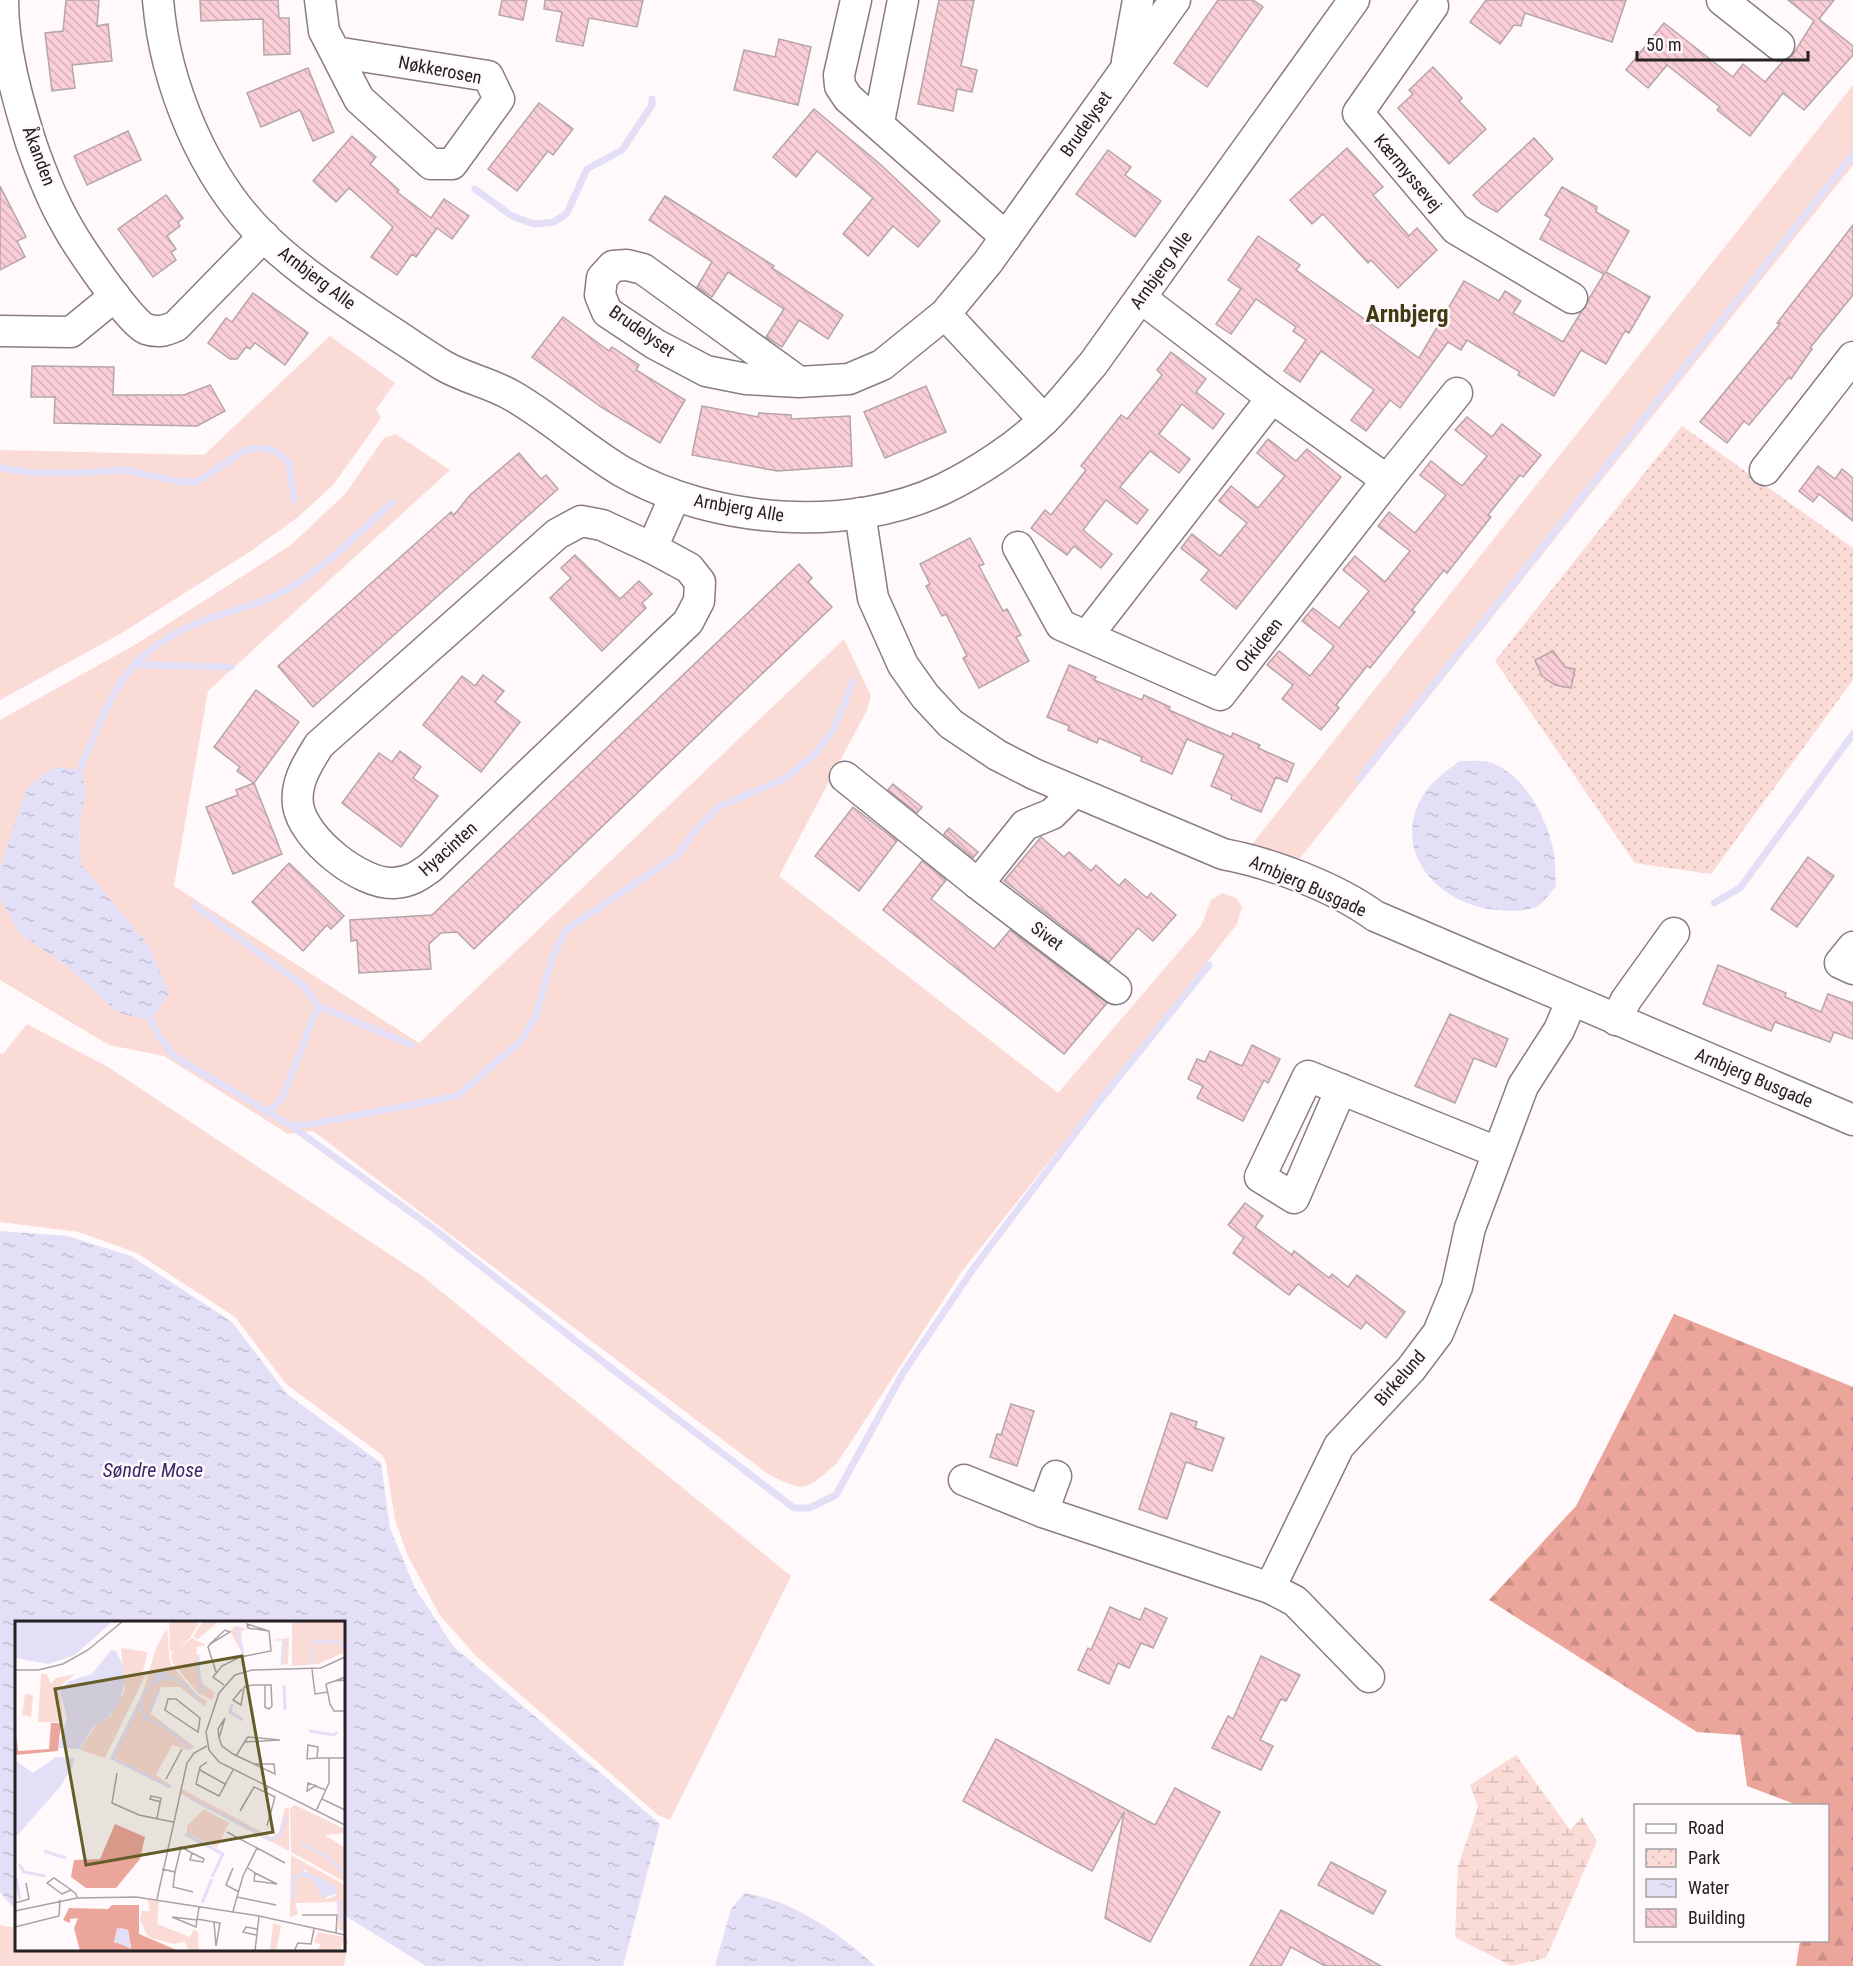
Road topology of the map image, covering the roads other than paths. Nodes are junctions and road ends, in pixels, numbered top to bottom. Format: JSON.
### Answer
{"nodes":[{"id":1,"x":3,"y":0,"type":"edge"},
{"id":2,"x":158,"y":0,"type":"edge"},
{"id":3,"x":320,"y":0,"type":"edge"},
{"id":4,"x":856,"y":0,"type":"edge"},
{"id":5,"x":903,"y":0,"type":"edge"},
{"id":6,"x":1138,"y":0,"type":"edge"},
{"id":7,"x":1175,"y":0,"type":"edge"},
{"id":8,"x":1354,"y":0,"type":"edge"},
{"id":9,"x":1722,"y":0,"type":"edge"},
{"id":10,"x":1432,"y":2,"type":"edge"},
{"id":11,"x":1779,"y":45,"type":"dead end"},
{"id":12,"x":335,"y":52,"type":"junction"},
{"id":13,"x":1125,"y":69,"type":"junction"},
{"id":14,"x":879,"y":122,"type":"junction"},
{"id":15,"x":264,"y":236,"type":"junction"},
{"id":16,"x":1006,"y":237,"type":"junction"},
{"id":17,"x":115,"y":296,"type":"junction"},
{"id":18,"x":1141,"y":298,"type":"junction"},
{"id":19,"x":1572,"y":298,"type":"dead end"},
{"id":20,"x":945,"y":314,"type":"junction"},
{"id":21,"x":0,"y":331,"type":"edge"},
{"id":22,"x":1853,"y":357,"type":"edge"},
{"id":23,"x":799,"y":382,"type":"junction"},
{"id":24,"x":1457,"y":393,"type":"dead end"},
{"id":25,"x":1272,"y":398,"type":"junction"},
{"id":26,"x":1044,"y":420,"type":"junction"},
{"id":27,"x":1765,"y":470,"type":"dead end"},
{"id":28,"x":1387,"y":480,"type":"junction"},
{"id":29,"x":675,"y":496,"type":"junction"},
{"id":30,"x":860,"y":513,"type":"junction"},
{"id":31,"x":1018,"y":547,"type":"dead end"},
{"id":32,"x":652,"y":548,"type":"junction"},
{"id":33,"x":1087,"y":636,"type":"junction"},
{"id":34,"x":845,"y":777,"type":"dead end"},
{"id":35,"x":1074,"y":792,"type":"junction"},
{"id":36,"x":978,"y":884,"type":"junction"},
{"id":37,"x":1674,"y":933,"type":"dead end"},
{"id":38,"x":1853,"y":947,"type":"edge"},
{"id":39,"x":1853,"y":969,"type":"edge"},
{"id":40,"x":1116,"y":989,"type":"dead end"},
{"id":41,"x":1571,"y":1002,"type":"junction"},
{"id":42,"x":1617,"y":1020,"type":"junction"},
{"id":43,"x":1341,"y":1089,"type":"dead end"},
{"id":44,"x":1853,"y":1120,"type":"edge"},
{"id":45,"x":1497,"y":1152,"type":"junction"},
{"id":46,"x":1056,"y":1476,"type":"dead end"},
{"id":47,"x":964,"y":1480,"type":"dead end"},
{"id":48,"x":1042,"y":1512,"type":"junction"},
{"id":49,"x":1270,"y":1588,"type":"junction"},
{"id":50,"x":1369,"y":1677,"type":"dead end"}],
"edges":[{"from":1,"to":17,"type":"street","name":"Åkanden"},
{"from":2,"to":15,"type":"street","name":"Arnbjerg Alle"},
{"from":3,"to":12,"type":"street","name":"Nøkkerosen"},
{"from":4,"to":14,"type":"street"},
{"from":5,"to":14,"type":"street"},
{"from":6,"to":13,"type":"street","name":"Brudelyset"},
{"from":7,"to":13,"type":"street","name":"Brudelyset"},
{"from":8,"to":18,"type":"street","name":"Arnbjerg Alle"},
{"from":9,"to":11,"type":"street"},
{"from":10,"to":19,"type":"street","name":"Kærmyssevej"},
{"from":12,"to":12,"type":"street","name":"Nøkkerosen"},
{"from":13,"to":16,"type":"street","name":"Brudelyset"},
{"from":14,"to":16,"type":"street"},
{"from":15,"to":17,"type":"street","name":"Åkanden"},
{"from":15,"to":29,"type":"street","name":"Arnbjerg Alle"},
{"from":16,"to":20,"type":"street","name":"Brudelyset"},
{"from":17,"to":21,"type":"street"},
{"from":18,"to":25,"type":"street"},
{"from":18,"to":26,"type":"street","name":"Arnbjerg Alle"},
{"from":20,"to":23,"type":"street","name":"Brudelyset"},
{"from":20,"to":26,"type":"street"},
{"from":22,"to":27,"type":"street"},
{"from":23,"to":23,"type":"street","name":"Brudelyset"},
{"from":24,"to":28,"type":"street","name":"Orkideen"},
{"from":25,"to":28,"type":"street"},
{"from":25,"to":33,"type":"street"},
{"from":26,"to":30,"type":"street","name":"Arnbjerg Alle"},
{"from":28,"to":33,"type":"street","name":"Orkideen"},
{"from":29,"to":30,"type":"street","name":"Arnbjerg Alle"},
{"from":29,"to":32,"type":"street"},
{"from":30,"to":35,"type":"street","name":"Arnbjerg Busgade"},
{"from":31,"to":33,"type":"street","name":"Orkideen"},
{"from":32,"to":32,"type":"street","name":"Hyacinten"},
{"from":34,"to":36,"type":"street","name":"Sivet"},
{"from":35,"to":36,"type":"street"},
{"from":35,"to":41,"type":"street","name":"Arnbjerg Busgade"},
{"from":36,"to":40,"type":"street","name":"Sivet"},
{"from":37,"to":42,"type":"street"},
{"from":38,"to":39,"type":"street"},
{"from":41,"to":42,"type":"street","name":"Arnbjerg Busgade"},
{"from":41,"to":45,"type":"street","name":"Birkelund"},
{"from":42,"to":44,"type":"street","name":"Arnbjerg Busgade"},
{"from":43,"to":45,"type":"street"},
{"from":45,"to":49,"type":"street","name":"Birkelund"},
{"from":46,"to":48,"type":"street"},
{"from":47,"to":48,"type":"street"},
{"from":48,"to":49,"type":"street"},
{"from":49,"to":50,"type":"street"}]}
